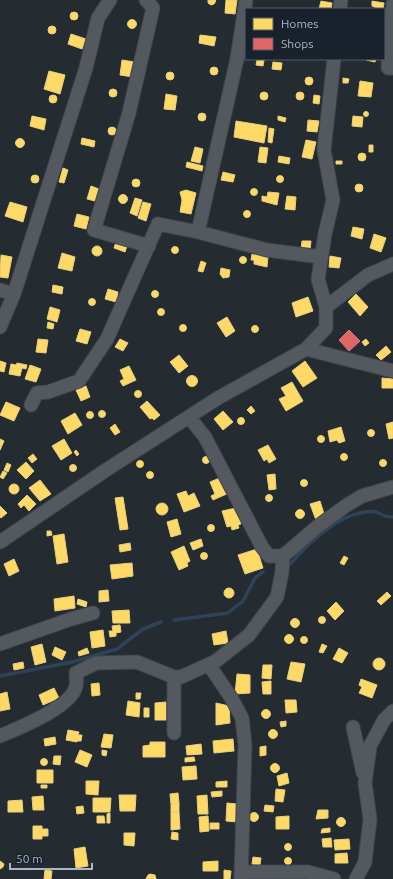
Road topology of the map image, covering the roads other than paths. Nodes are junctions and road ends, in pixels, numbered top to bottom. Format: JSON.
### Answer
{"nodes":[{"id":1,"x":110,"y":0,"type":"edge"},
{"id":2,"x":146,"y":0,"type":"edge"},
{"id":3,"x":246,"y":0,"type":"edge"},
{"id":4,"x":393,"y":4,"type":"edge"},
{"id":5,"x":334,"y":60,"type":"edge"},
{"id":6,"x":393,"y":68,"type":"edge"},
{"id":7,"x":198,"y":232,"type":"junction"},
{"id":8,"x":149,"y":246,"type":"junction"},
{"id":9,"x":321,"y":257,"type":"junction"},
{"id":10,"x":393,"y":264,"type":"edge"},
{"id":11,"x":0,"y":290,"type":"edge"},
{"id":12,"x":14,"y":294,"type":"junction"},
{"id":13,"x":326,"y":307,"type":"junction"},
{"id":14,"x":0,"y":327,"type":"edge"},
{"id":15,"x":306,"y":349,"type":"junction"},
{"id":16,"x":393,"y":371,"type":"edge"},
{"id":17,"x":31,"y":405,"type":"dead end"},
{"id":18,"x":189,"y":417,"type":"junction"},
{"id":19,"x":393,"y":487,"type":"edge"},
{"id":20,"x":0,"y":542,"type":"edge"},
{"id":21,"x":283,"y":556,"type":"junction"},
{"id":22,"x":93,"y":613,"type":"dead end"},
{"id":23,"x":0,"y":644,"type":"edge"},
{"id":24,"x":209,"y":665,"type":"junction"},
{"id":25,"x":174,"y":677,"type":"junction"},
{"id":26,"x":393,"y":711,"type":"edge"},
{"id":27,"x":353,"y":727,"type":"dead end"},
{"id":28,"x":174,"y":732,"type":"dead end"},
{"id":29,"x":0,"y":736,"type":"edge"},
{"id":30,"x":366,"y":783,"type":"junction"},
{"id":31,"x":241,"y":876,"type":"edge"},
{"id":32,"x":334,"y":879,"type":"edge"},
{"id":33,"x":356,"y":879,"type":"edge"}],
"edges":[{"from":1,"to":12,"type":"street"},
{"from":2,"to":8,"type":"street"},
{"from":3,"to":7,"type":"street"},
{"from":4,"to":6,"type":"street"},
{"from":5,"to":9,"type":"street"},
{"from":7,"to":8,"type":"street"},
{"from":7,"to":9,"type":"street"},
{"from":8,"to":17,"type":"street"},
{"from":9,"to":13,"type":"street"},
{"from":10,"to":13,"type":"street"},
{"from":11,"to":12,"type":"street"},
{"from":12,"to":14,"type":"street"},
{"from":13,"to":15,"type":"street"},
{"from":15,"to":16,"type":"street"},
{"from":15,"to":18,"type":"street"},
{"from":18,"to":20,"type":"street"},
{"from":18,"to":21,"type":"street"},
{"from":19,"to":21,"type":"street"},
{"from":21,"to":24,"type":"street"},
{"from":22,"to":23,"type":"street"},
{"from":24,"to":25,"type":"street"},
{"from":24,"to":31,"type":"street"},
{"from":25,"to":28,"type":"street"},
{"from":25,"to":29,"type":"street"},
{"from":26,"to":30,"type":"street"},
{"from":27,"to":30,"type":"street"},
{"from":30,"to":33,"type":"street"},
{"from":31,"to":32,"type":"street"}]}
